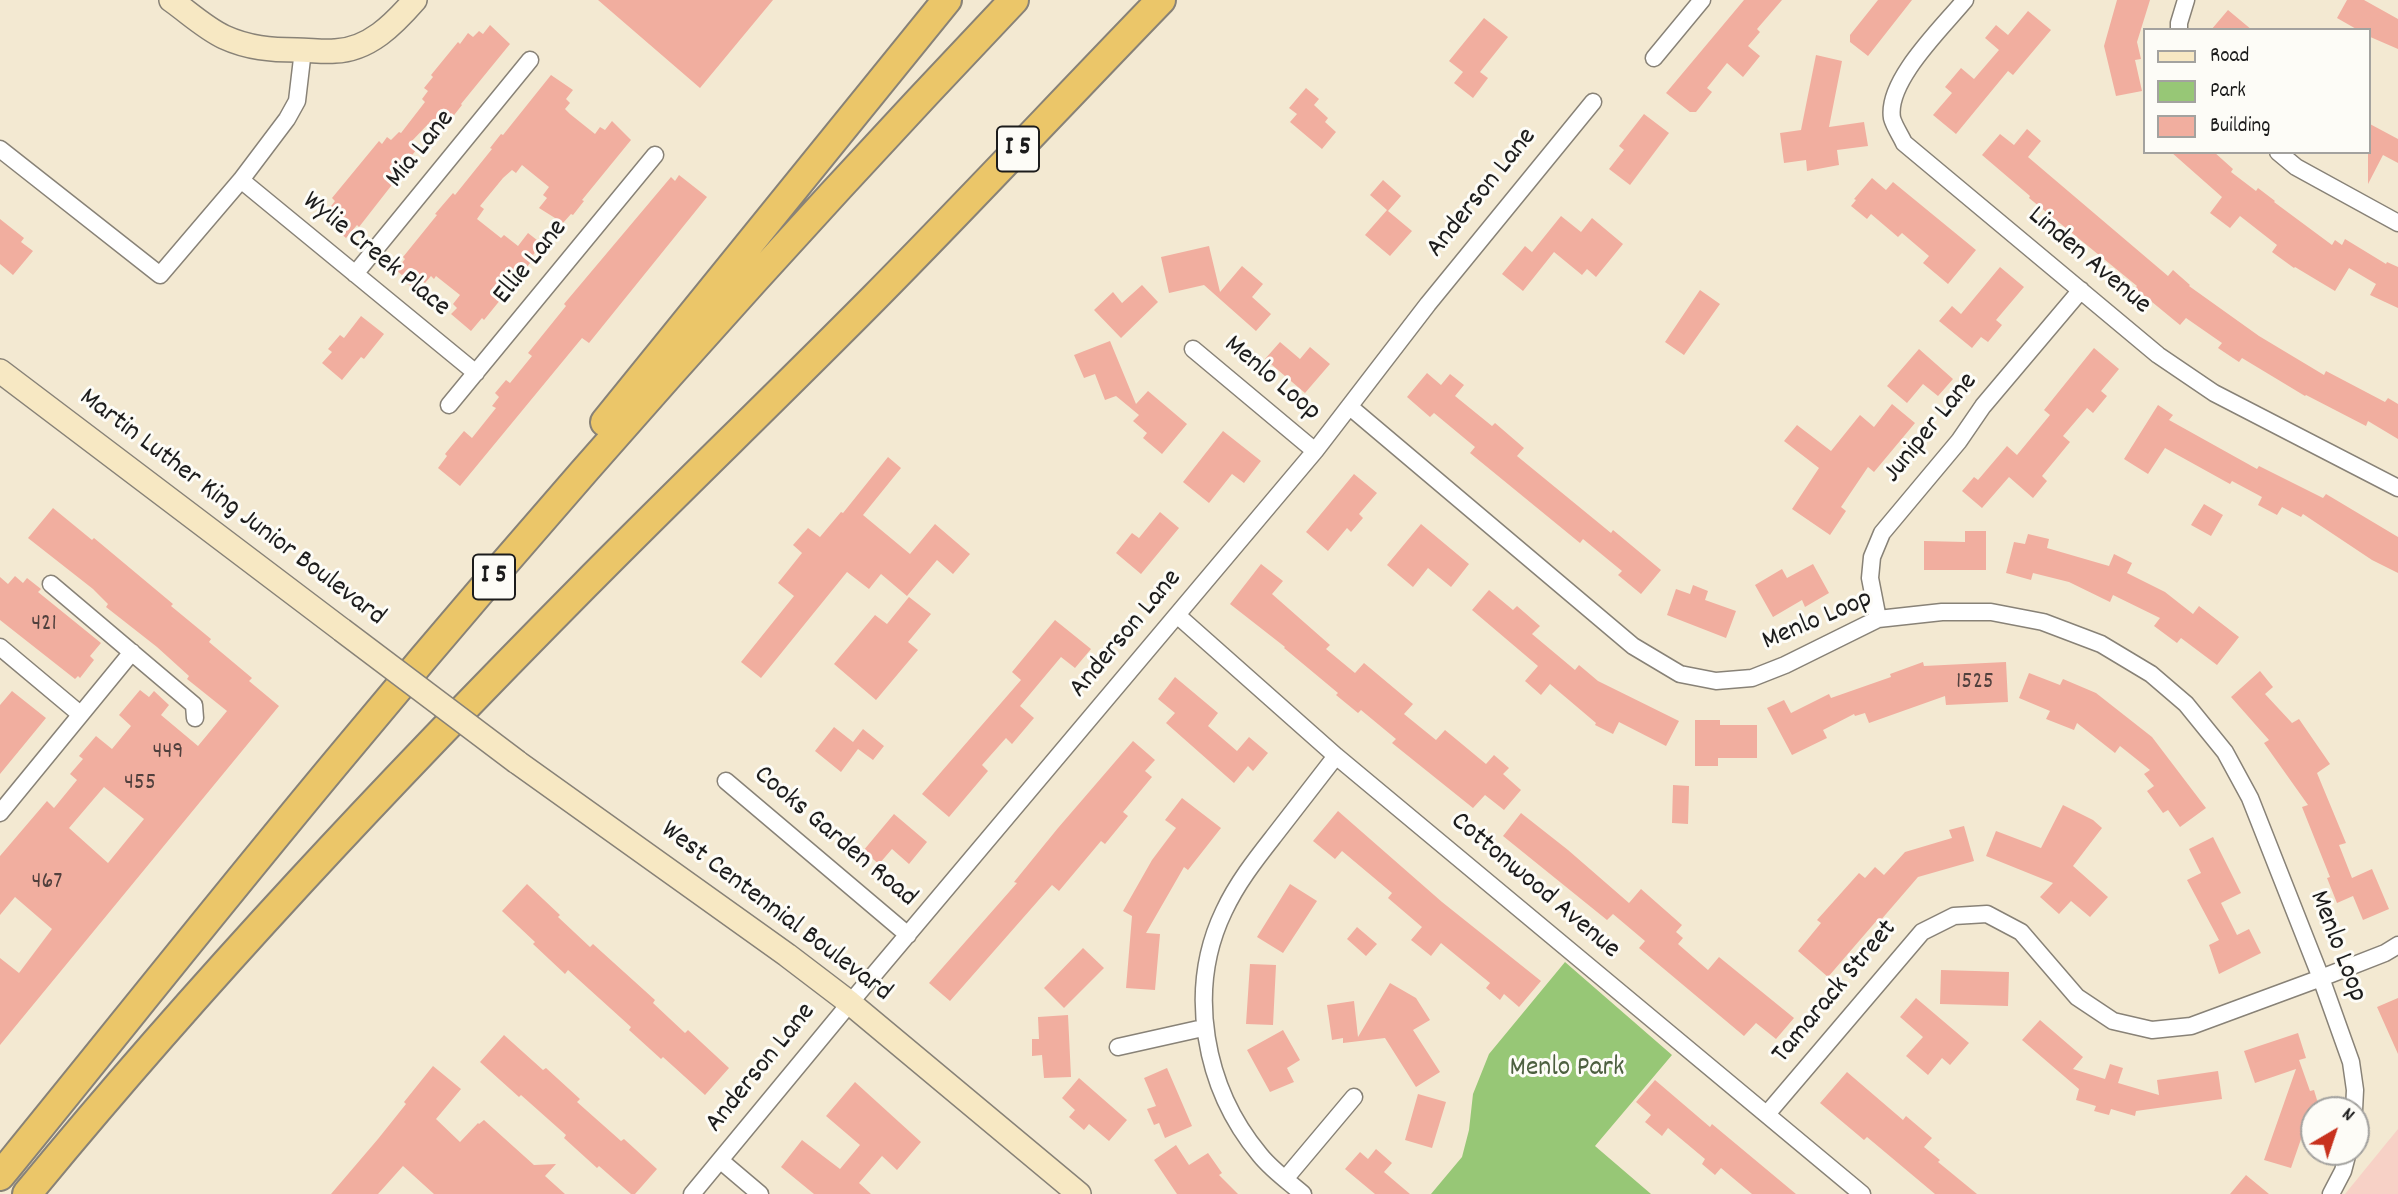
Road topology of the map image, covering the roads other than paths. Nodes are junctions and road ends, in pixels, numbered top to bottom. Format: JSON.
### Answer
{"nodes":[{"id":1,"x":170,"y":0,"type":"edge"},
{"id":2,"x":415,"y":0,"type":"edge"},
{"id":3,"x":947,"y":0,"type":"edge"},
{"id":4,"x":1014,"y":0,"type":"edge"},
{"id":5,"x":1161,"y":0,"type":"edge"},
{"id":6,"x":1702,"y":0,"type":"edge"},
{"id":7,"x":1965,"y":0,"type":"edge"},
{"id":8,"x":2186,"y":0,"type":"edge"},
{"id":9,"x":2179,"y":28,"type":"edge"},
{"id":10,"x":303,"y":50,"type":"junction"},
{"id":11,"x":1654,"y":58,"type":"dead end"},
{"id":12,"x":530,"y":60,"type":"dead end"},
{"id":13,"x":1593,"y":102,"type":"dead end"},
{"id":14,"x":0,"y":149,"type":"edge"},
{"id":15,"x":2280,"y":154,"type":"edge"},
{"id":16,"x":655,"y":155,"type":"dead end"},
{"id":17,"x":241,"y":180,"type":"junction"},
{"id":18,"x":2398,"y":223,"type":"edge"},
{"id":19,"x":355,"y":274,"type":"junction"},
{"id":20,"x":2081,"y":290,"type":"junction"},
{"id":21,"x":1193,"y":349,"type":"dead end"},
{"id":22,"x":0,"y":371,"type":"edge"},
{"id":23,"x":476,"y":373,"type":"junction"},
{"id":24,"x":449,"y":405,"type":"dead end"},
{"id":25,"x":1350,"y":407,"type":"junction"},
{"id":26,"x":1315,"y":451,"type":"junction"},
{"id":27,"x":572,"y":486,"type":"junction"},
{"id":28,"x":2398,"y":488,"type":"edge"},
{"id":29,"x":51,"y":584,"type":"dead end"},
{"id":30,"x":1177,"y":615,"type":"junction"},
{"id":31,"x":1878,"y":619,"type":"junction"},
{"id":32,"x":0,"y":648,"type":"edge"},
{"id":33,"x":132,"y":652,"type":"junction"},
{"id":34,"x":426,"y":694,"type":"joint"},
{"id":35,"x":80,"y":714,"type":"junction"},
{"id":36,"x":195,"y":718,"type":"dead end"},
{"id":37,"x":1336,"y":756,"type":"junction"},
{"id":38,"x":726,"y":781,"type":"dead end"},
{"id":39,"x":0,"y":813,"type":"edge"},
{"id":40,"x":908,"y":935,"type":"junction"},
{"id":41,"x":2398,"y":945,"type":"edge"},
{"id":42,"x":2321,"y":978,"type":"junction"},
{"id":43,"x":850,"y":1003,"type":"junction"},
{"id":44,"x":1203,"y":1028,"type":"junction"},
{"id":45,"x":1118,"y":1048,"type":"dead end"},
{"id":46,"x":2355,"y":1096,"type":"edge"},
{"id":47,"x":1354,"y":1097,"type":"dead end"},
{"id":48,"x":1766,"y":1114,"type":"junction"},
{"id":49,"x":721,"y":1161,"type":"junction"},
{"id":50,"x":2344,"y":1166,"type":"edge"},
{"id":51,"x":0,"y":1176,"type":"edge"},
{"id":52,"x":1285,"y":1179,"type":"junction"},
{"id":53,"x":27,"y":1194,"type":"edge"},
{"id":54,"x":692,"y":1194,"type":"edge"},
{"id":55,"x":760,"y":1194,"type":"edge"},
{"id":56,"x":1079,"y":1194,"type":"edge"},
{"id":57,"x":1303,"y":1194,"type":"edge"},
{"id":58,"x":1862,"y":1194,"type":"edge"},
{"id":59,"x":2331,"y":1194,"type":"edge"}],
"edges":[{"from":1,"to":10,"type":"main road"},
{"from":2,"to":10,"type":"main road"},
{"from":3,"to":27,"type":"highway"},
{"from":4,"to":27,"type":"highway","number":"I 5"},
{"from":5,"to":53,"type":"highway","number":"I 5"},
{"from":6,"to":11,"type":"street"},
{"from":7,"to":20,"type":"street","name":"Linden Avenue"},
{"from":8,"to":9,"type":"street"},
{"from":10,"to":17,"type":"street"},
{"from":12,"to":19,"type":"street","name":"Mia Lane"},
{"from":13,"to":25,"type":"street","name":"Anderson Lane"},
{"from":14,"to":17,"type":"street"},
{"from":15,"to":18,"type":"street"},
{"from":16,"to":23,"type":"street","name":"Ellie Lane"},
{"from":17,"to":19,"type":"street","name":"Wylie Creek Place"},
{"from":19,"to":23,"type":"street","name":"Wylie Creek Place"},
{"from":20,"to":28,"type":"street","name":"Linden Avenue"},
{"from":20,"to":31,"type":"street","name":"Juniper Lane"},
{"from":21,"to":26,"type":"street","name":"Menlo Loop"},
{"from":22,"to":34,"type":"main road","name":"Martin Luther King Junior Boulevard","bridge":true},
{"from":23,"to":24,"type":"street","name":"Ellie Lane"},
{"from":25,"to":26,"type":"street","name":"Anderson Lane"},
{"from":25,"to":31,"type":"street","name":"Menlo Loop"},
{"from":26,"to":30,"type":"street","name":"Anderson Lane"},
{"from":27,"to":51,"type":"highway","number":"I 5"},
{"from":29,"to":33,"type":"street"},
{"from":30,"to":37,"type":"street","name":"Cottonwood Avenue"},
{"from":30,"to":40,"type":"street","name":"Anderson Lane"},
{"from":31,"to":42,"type":"street","name":"Menlo Loop"},
{"from":32,"to":35,"type":"street"},
{"from":33,"to":35,"type":"street"},
{"from":33,"to":36,"type":"street"},
{"from":34,"to":43,"type":"main road","name":"West Centennial Boulevard","bridge":true},
{"from":35,"to":39,"type":"street"},
{"from":37,"to":44,"type":"street"},
{"from":37,"to":48,"type":"street","name":"Cottonwood Avenue"},
{"from":38,"to":40,"type":"street","name":"Cooks Garden Road"},
{"from":40,"to":43,"type":"street","name":"Anderson Lane"},
{"from":41,"to":42,"type":"street","name":"Tamarack Street"},
{"from":42,"to":46,"type":"street","name":"Menlo Loop"},
{"from":42,"to":48,"type":"street","name":"Tamarack Street"},
{"from":43,"to":49,"type":"street","name":"Anderson Lane"},
{"from":43,"to":56,"type":"main road","name":"West Centennial Boulevard"},
{"from":44,"to":45,"type":"street"},
{"from":44,"to":52,"type":"street"},
{"from":47,"to":52,"type":"street"},
{"from":48,"to":58,"type":"street","name":"Cottonwood Avenue"},
{"from":49,"to":54,"type":"street","name":"Anderson Lane"},
{"from":49,"to":55,"type":"street"},
{"from":50,"to":59,"type":"street"},
{"from":52,"to":57,"type":"street"}]}
